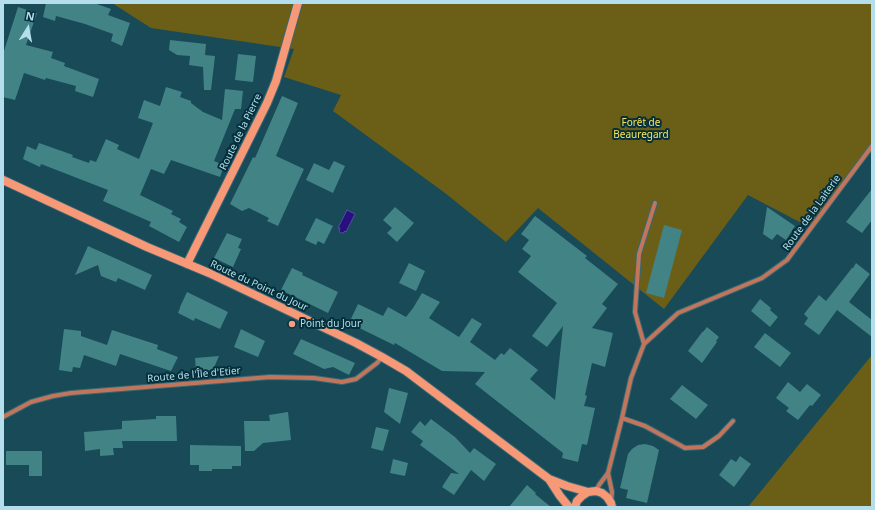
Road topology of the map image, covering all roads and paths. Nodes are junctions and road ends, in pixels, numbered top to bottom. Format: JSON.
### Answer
{"nodes":[{"id":1,"x":298,"y":3,"type":"edge"},
{"id":2,"x":872,"y":146,"type":"edge"},
{"id":3,"x":3,"y":180,"type":"edge"},
{"id":4,"x":655,"y":203,"type":"dead end"},
{"id":5,"x":187,"y":264,"type":"junction"},
{"id":6,"x":644,"y":344,"type":"junction"},
{"id":7,"x":382,"y":357,"type":"junction"},
{"id":8,"x":3,"y":417,"type":"edge"},
{"id":9,"x":622,"y":418,"type":"junction"},
{"id":10,"x":733,"y":421,"type":"dead end"},
{"id":11,"x":608,"y":473,"type":"junction"},
{"id":12,"x":549,"y":479,"type":"junction"},
{"id":13,"x":592,"y":492,"type":"junction"},
{"id":14,"x":612,"y":505,"type":"edge"},
{"id":15,"x":569,"y":507,"type":"edge"},
{"id":16,"x":575,"y":507,"type":"edge"}],
"edges":[{"from":1,"to":5,"type":"main road","name":"Route de la Pierre"},
{"from":2,"to":6,"type":"street","name":"Route de la Laiterie"},
{"from":3,"to":5,"type":"main road","name":"Route du Point du Jour"},
{"from":4,"to":6,"type":"street"},
{"from":5,"to":7,"type":"main road","name":"Route du Point du Jour"},
{"from":6,"to":9,"type":"street","name":"Route de la Laiterie"},
{"from":7,"to":8,"type":"street","name":"Route de l'Île d'Etier"},
{"from":7,"to":12,"type":"main road","name":"Route du Point du Jour"},
{"from":9,"to":10,"type":"street"},
{"from":9,"to":11,"type":"street","name":"Route de la Laiterie"},
{"from":11,"to":13,"type":"street","name":"Route de la Laiterie"},
{"from":11,"to":14,"type":"street","name":"Route de la Laiterie"},
{"from":12,"to":13,"type":"main road","name":"Route du Point du Jour"},
{"from":12,"to":15,"type":"main road","name":"Route du Point du Jour"},
{"from":13,"to":14,"type":"main road","name":"Route du Point du Jour"},
{"from":13,"to":16,"type":"main road"}]}
